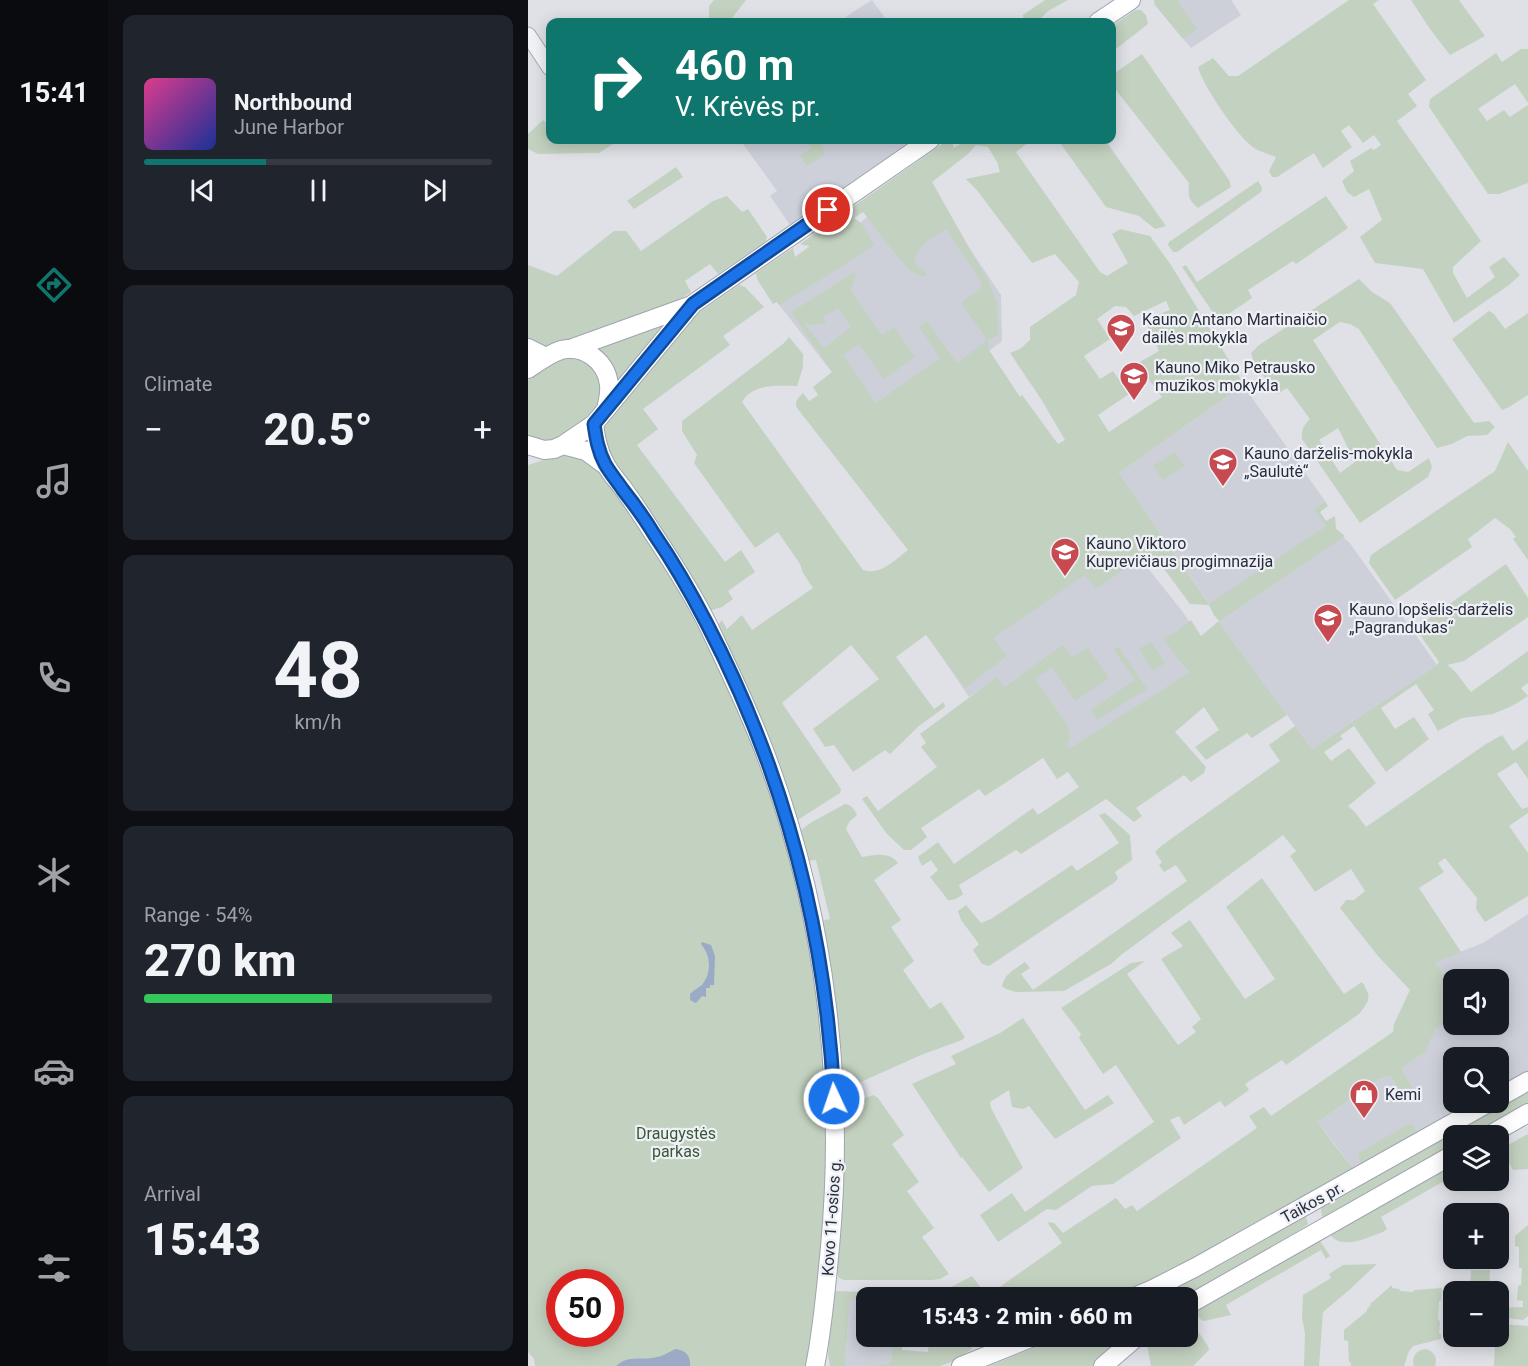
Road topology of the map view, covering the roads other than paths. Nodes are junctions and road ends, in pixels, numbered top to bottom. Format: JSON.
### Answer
{"nodes":[{"id":1,"x":1131,"y":0,"type":"edge"},
{"id":2,"x":1104,"y":18,"type":"edge"},
{"id":3,"x":528,"y":35,"type":"edge"},
{"id":4,"x":546,"y":62,"type":"edge"},
{"id":5,"x":924,"y":144,"type":"edge"},
{"id":6,"x":693,"y":304,"type":"junction"},
{"id":7,"x":528,"y":348,"type":"edge"},
{"id":8,"x":570,"y":349,"type":"junction"},
{"id":9,"x":546,"y":357,"type":"junction"},
{"id":10,"x":528,"y":369,"type":"edge"},
{"id":11,"x":600,"y":417,"type":"junction"},
{"id":12,"x":563,"y":445,"type":"junction"},
{"id":13,"x":533,"y":451,"type":"edge"},
{"id":14,"x":606,"y":465,"type":"junction"},
{"id":15,"x":1528,"y":1081,"type":"edge"},
{"id":16,"x":1509,"y":1092,"type":"edge"},
{"id":17,"x":1470,"y":1113,"type":"edge"},
{"id":18,"x":1528,"y":1113,"type":"edge"},
{"id":19,"x":1507,"y":1125,"type":"edge"},
{"id":20,"x":1443,"y":1160,"type":"edge"},
{"id":21,"x":1308,"y":1204,"type":"junction"},
{"id":22,"x":1322,"y":1229,"type":"junction"},
{"id":23,"x":1157,"y":1287,"type":"edge"},
{"id":24,"x":1198,"y":1299,"type":"edge"},
{"id":25,"x":822,"y":1335,"type":"junction"},
{"id":26,"x":1008,"y":1347,"type":"edge"},
{"id":27,"x":1125,"y":1347,"type":"edge"},
{"id":28,"x":815,"y":1366,"type":"edge"},
{"id":29,"x":825,"y":1366,"type":"edge"},
{"id":30,"x":961,"y":1366,"type":"edge"},
{"id":31,"x":1103,"y":1366,"type":"edge"}],
"edges":[{"from":1,"to":2,"type":"main road"},
{"from":3,"to":4,"type":"street"},
{"from":5,"to":6,"type":"main road"},
{"from":6,"to":8,"type":"main road"},
{"from":6,"to":11,"type":"main road"},
{"from":7,"to":9,"type":"main road"},
{"from":8,"to":9,"type":"main road"},
{"from":8,"to":11,"type":"main road","name":"Kovo 11-osios g."},
{"from":9,"to":10,"type":"main road"},
{"from":11,"to":12,"type":"main road"},
{"from":11,"to":14,"type":"main road","name":"Kovo 11-osios g."},
{"from":12,"to":13,"type":"main road"},
{"from":12,"to":14,"type":"main road","name":"Kovo 11-osios g."},
{"from":14,"to":25,"type":"main road","name":"Kovo 11-osios g."},
{"from":15,"to":16,"type":"main road"},
{"from":17,"to":21,"type":"main road","name":"Taikos pr."},
{"from":18,"to":19,"type":"main road"},
{"from":20,"to":22,"type":"main road","name":"Taikos pr."},
{"from":21,"to":22,"type":"main road"},
{"from":21,"to":23,"type":"main road","name":"Taikos pr."},
{"from":22,"to":24,"type":"main road","name":"Taikos pr."},
{"from":25,"to":28,"type":"main road","name":"Kovo 11-osios g."},
{"from":25,"to":29,"type":"main road","name":"Kovo 11-osios g."},
{"from":26,"to":30,"type":"main road"},
{"from":27,"to":31,"type":"main road"}]}
